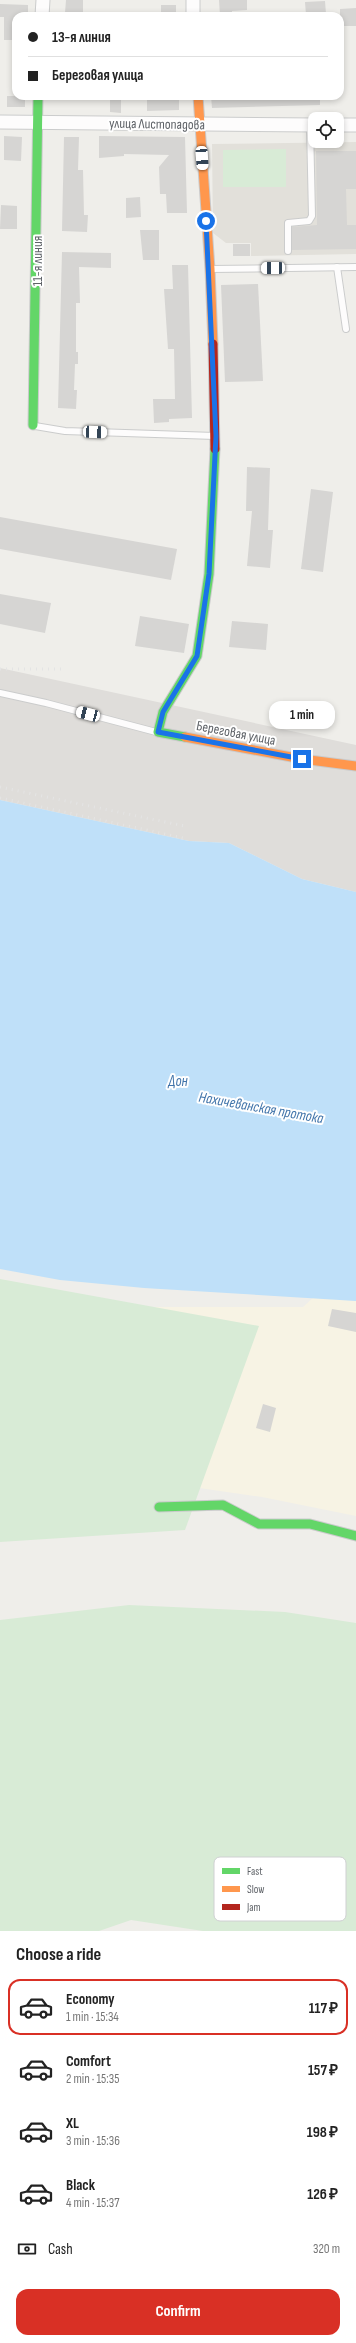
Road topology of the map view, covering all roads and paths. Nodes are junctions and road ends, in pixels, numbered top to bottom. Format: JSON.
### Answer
{"nodes":[{"id":1,"x":43,"y":0,"type":"edge"},
{"id":2,"x":192,"y":0,"type":"edge"},
{"id":3,"x":42,"y":12,"type":"edge"},
{"id":4,"x":194,"y":12,"type":"edge"},
{"id":5,"x":38,"y":100,"type":"edge"},
{"id":6,"x":198,"y":100,"type":"edge"},
{"id":7,"x":0,"y":122,"type":"edge"},
{"id":8,"x":36,"y":123,"type":"junction"},
{"id":9,"x":200,"y":125,"type":"junction"},
{"id":10,"x":308,"y":125,"type":"edge"},
{"id":11,"x":344,"y":125,"type":"edge"},
{"id":12,"x":356,"y":125,"type":"edge"},
{"id":13,"x":312,"y":148,"type":"edge"},
{"id":14,"x":288,"y":251,"type":"dead end"},
{"id":15,"x":356,"y":266,"type":"edge"},
{"id":16,"x":337,"y":267,"type":"junction"},
{"id":17,"x":210,"y":269,"type":"junction"},
{"id":18,"x":346,"y":329,"type":"dead end"},
{"id":19,"x":34,"y":425,"type":"joint"},
{"id":20,"x":216,"y":436,"type":"junction"},
{"id":21,"x":0,"y":694,"type":"edge"},
{"id":22,"x":158,"y":732,"type":"junction"},
{"id":23,"x":356,"y":766,"type":"edge"},
{"id":24,"x":159,"y":1507,"type":"dead end"},
{"id":25,"x":356,"y":1536,"type":"edge"}],
"edges":[{"from":1,"to":3,"type":"street"},
{"from":2,"to":4,"type":"street"},
{"from":5,"to":8,"type":"street","name":"11-я линия"},
{"from":6,"to":9,"type":"street"},
{"from":7,"to":8,"type":"street","name":"улица Листопадова"},
{"from":8,"to":9,"type":"street","name":"улица Листопадова"},
{"from":8,"to":19,"type":"street","name":"11-я линия"},
{"from":9,"to":10,"type":"street","name":"улица Листопадова"},
{"from":9,"to":17,"type":"street"},
{"from":11,"to":12,"type":"street"},
{"from":13,"to":14,"type":"lane"},
{"from":15,"to":16,"type":"lane"},
{"from":16,"to":17,"type":"lane"},
{"from":16,"to":18,"type":"lane"},
{"from":17,"to":20,"type":"street"},
{"from":19,"to":20,"type":"lane"},
{"from":20,"to":22,"type":"street"},
{"from":21,"to":22,"type":"lane"},
{"from":22,"to":23,"type":"street","name":"Береговая улица"},
{"from":24,"to":25,"type":"street"}]}
